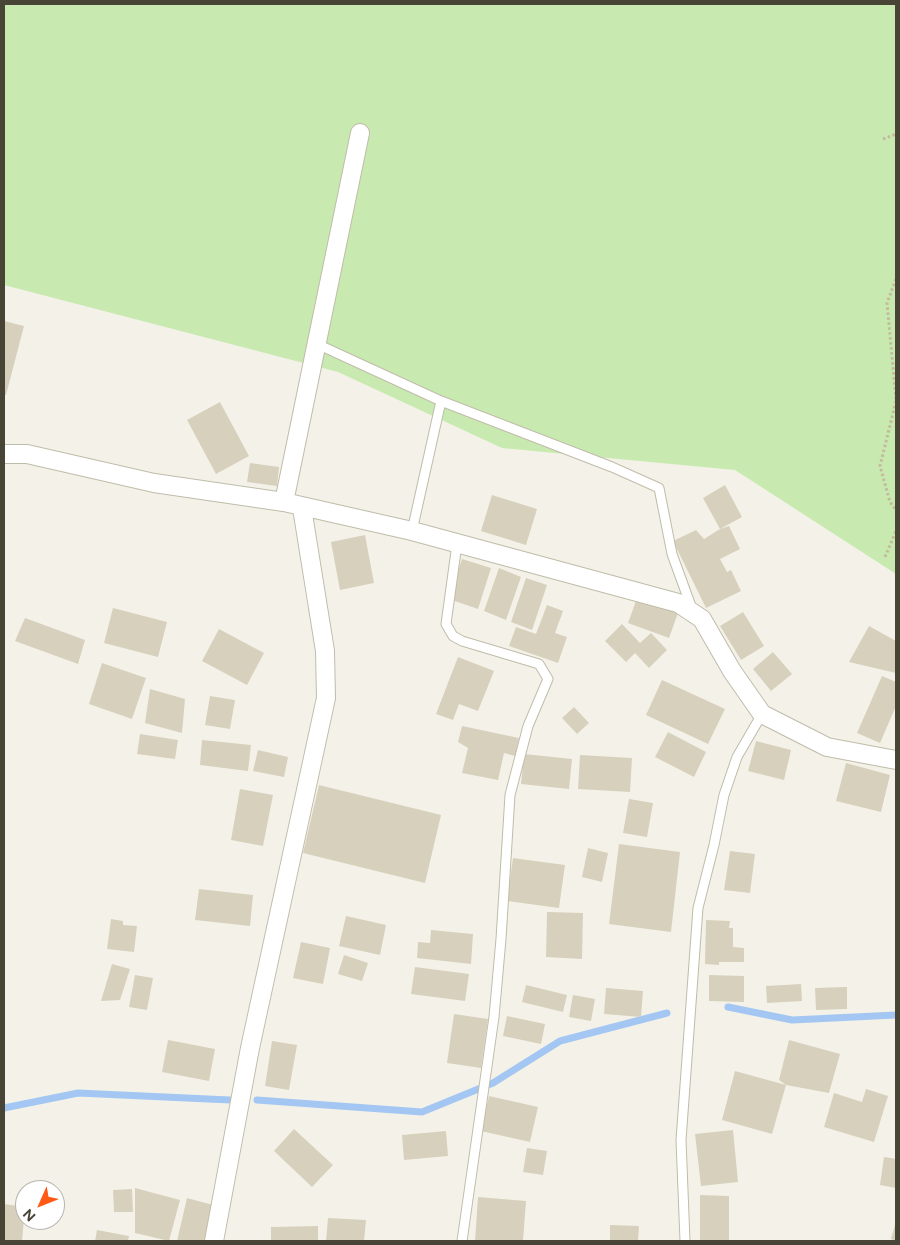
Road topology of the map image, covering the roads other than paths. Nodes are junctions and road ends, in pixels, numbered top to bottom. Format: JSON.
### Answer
{"nodes":[{"id":1,"x":360,"y":132,"type":"dead end"},
{"id":2,"x":317,"y":344,"type":"junction"},
{"id":3,"x":440,"y":401,"type":"junction"},
{"id":4,"x":4,"y":454,"type":"edge"},
{"id":5,"x":284,"y":502,"type":"junction"},
{"id":6,"x":302,"y":508,"type":"junction"},
{"id":7,"x":412,"y":531,"type":"junction"},
{"id":8,"x":457,"y":544,"type":"junction"},
{"id":9,"x":694,"y":614,"type":"junction"},
{"id":10,"x":762,"y":714,"type":"junction"},
{"id":11,"x":896,"y":760,"type":"edge"},
{"id":12,"x":214,"y":1241,"type":"edge"},
{"id":13,"x":462,"y":1241,"type":"edge"},
{"id":14,"x":685,"y":1241,"type":"edge"}],
"edges":[{"from":1,"to":2,"type":"street"},
{"from":2,"to":3,"type":"lane"},
{"from":2,"to":5,"type":"street"},
{"from":3,"to":7,"type":"lane"},
{"from":3,"to":9,"type":"lane"},
{"from":4,"to":5,"type":"street"},
{"from":5,"to":6,"type":"street"},
{"from":6,"to":7,"type":"street"},
{"from":6,"to":12,"type":"street"},
{"from":7,"to":8,"type":"street"},
{"from":8,"to":9,"type":"street"},
{"from":8,"to":13,"type":"lane"},
{"from":9,"to":10,"type":"street"},
{"from":10,"to":11,"type":"street"},
{"from":10,"to":14,"type":"lane"}]}
